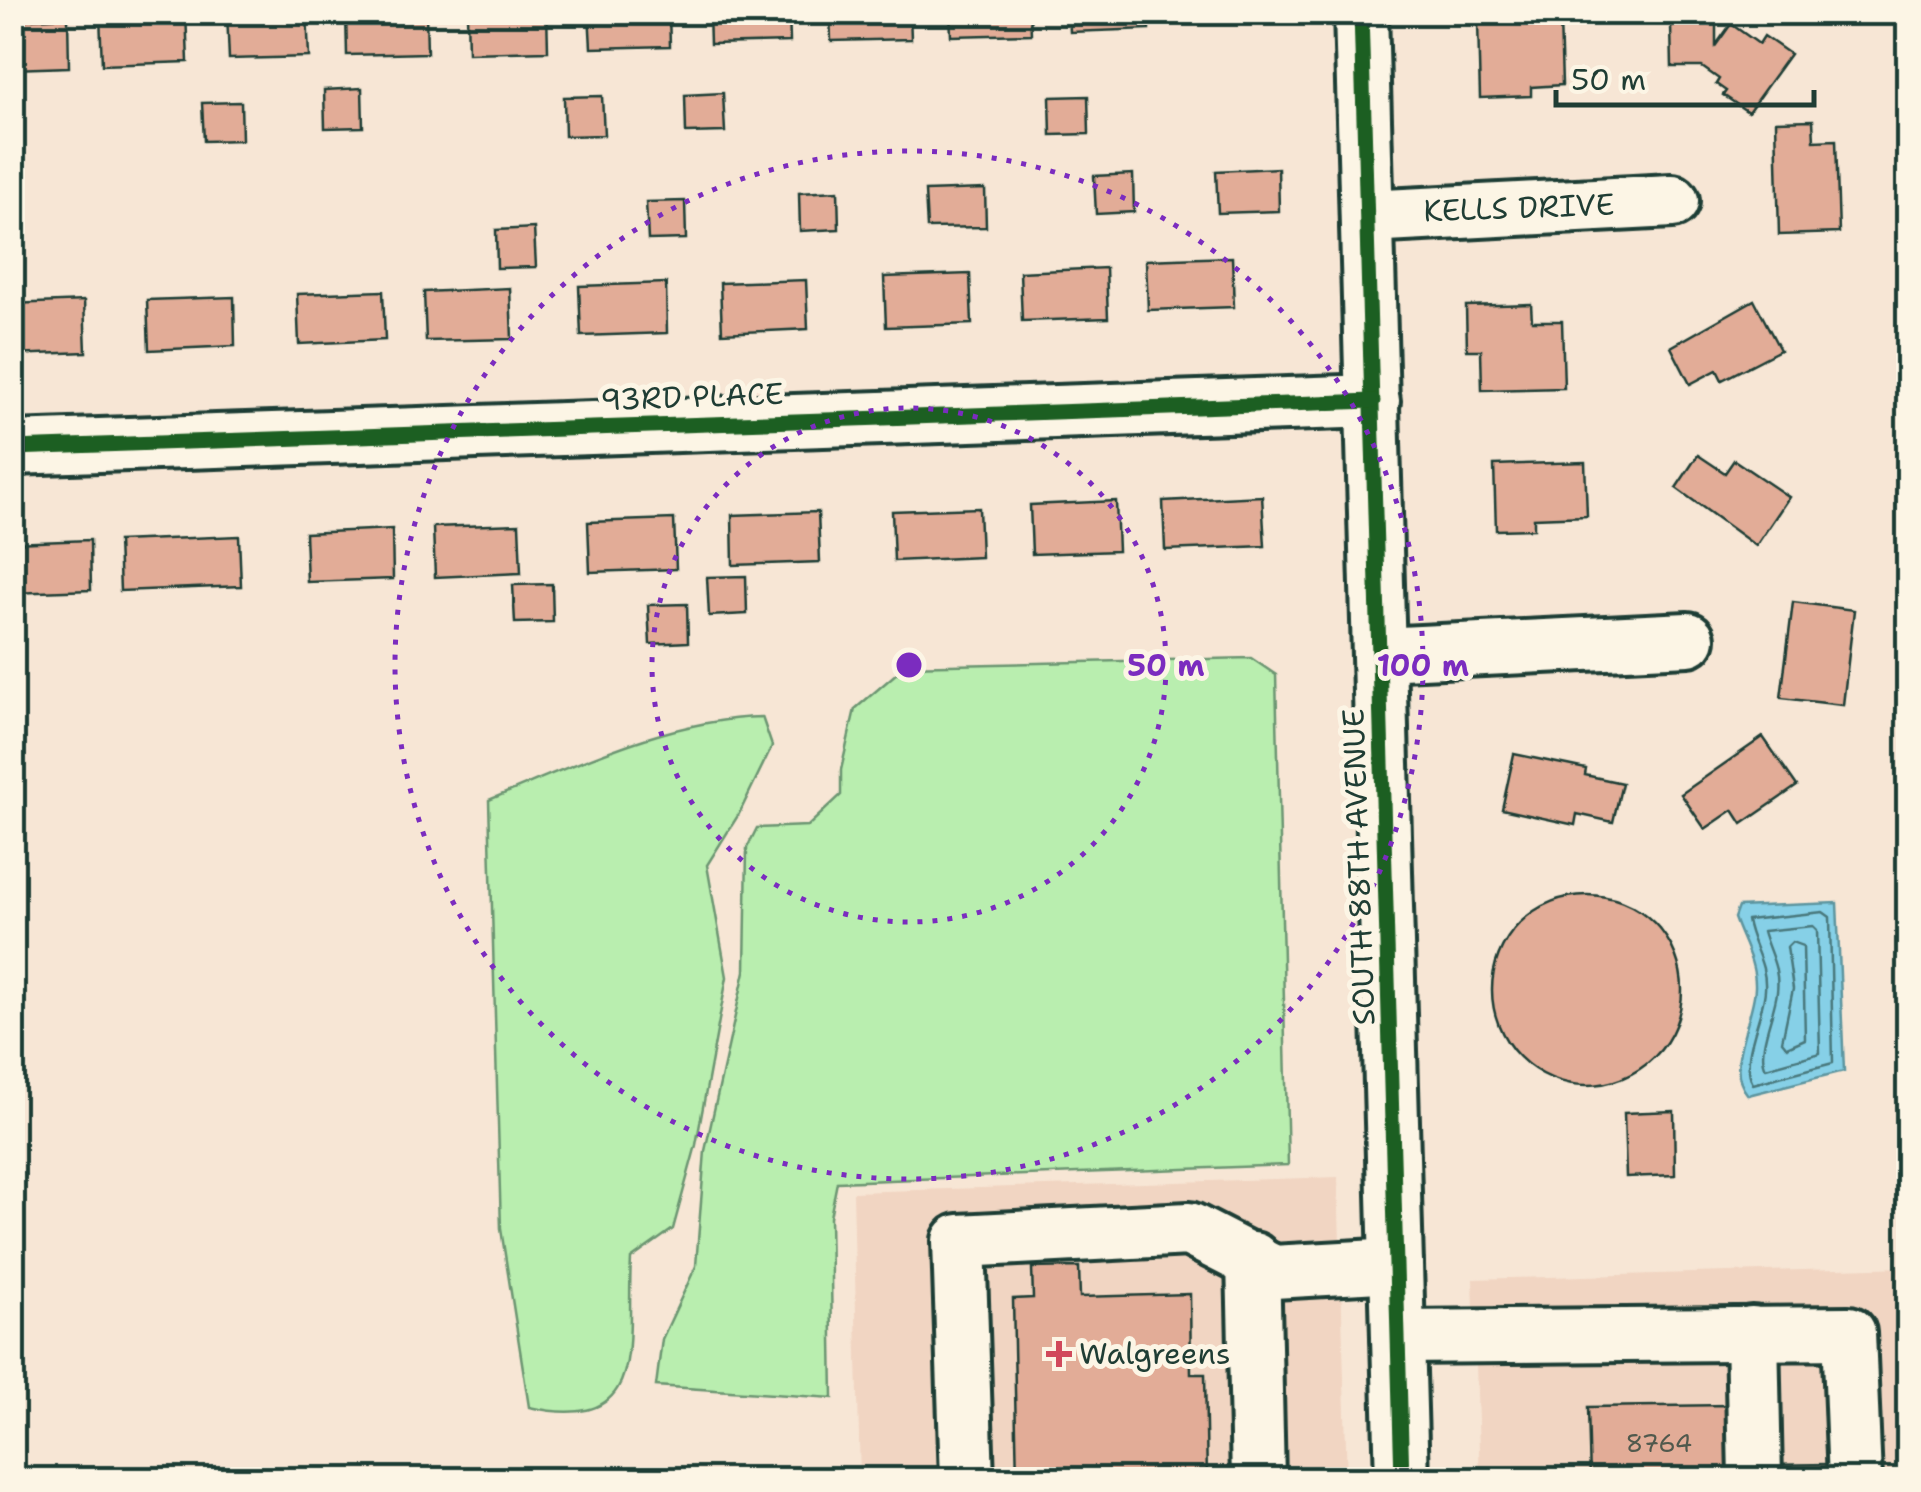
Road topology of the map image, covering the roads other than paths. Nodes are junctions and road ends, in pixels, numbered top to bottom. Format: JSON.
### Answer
{"nodes":[{"id":1,"x":1360,"y":12,"type":"edge"},
{"id":2,"x":1672,"y":202,"type":"dead end"},
{"id":3,"x":1367,"y":217,"type":"junction"},
{"id":4,"x":1373,"y":401,"type":"junction"},
{"id":5,"x":12,"y":448,"type":"edge"},
{"id":6,"x":1688,"y":639,"type":"dead end"},
{"id":7,"x":1380,"y":654,"type":"junction"},
{"id":8,"x":1253,"y":1260,"type":"junction"},
{"id":9,"x":1396,"y":1265,"type":"junction"},
{"id":10,"x":1752,"y":1333,"type":"junction"},
{"id":11,"x":1398,"y":1336,"type":"junction"},
{"id":12,"x":968,"y":1480,"type":"edge"},
{"id":13,"x":1258,"y":1480,"type":"edge"},
{"id":14,"x":1402,"y":1480,"type":"edge"},
{"id":15,"x":1755,"y":1480,"type":"edge"},
{"id":16,"x":1855,"y":1480,"type":"edge"}],
"edges":[{"from":1,"to":3,"type":"street","name":"SOUTH 88TH AVENUE"},
{"from":2,"to":3,"type":"street","name":"KELLS DRIVE"},
{"from":3,"to":4,"type":"street","name":"SOUTH 88TH AVENUE"},
{"from":4,"to":5,"type":"street","name":"93RD PLACE"},
{"from":4,"to":7,"type":"street","name":"SOUTH 88TH AVENUE"},
{"from":6,"to":7,"type":"street"},
{"from":7,"to":9,"type":"street","name":"SOUTH 88TH AVENUE"},
{"from":8,"to":9,"type":"street"},
{"from":8,"to":12,"type":"street"},
{"from":8,"to":13,"type":"street"},
{"from":9,"to":11,"type":"street","name":"SOUTH 88TH AVENUE"},
{"from":10,"to":11,"type":"street"},
{"from":10,"to":15,"type":"street"},
{"from":10,"to":16,"type":"street"},
{"from":11,"to":14,"type":"street","name":"SOUTH 88TH AVENUE"}]}
